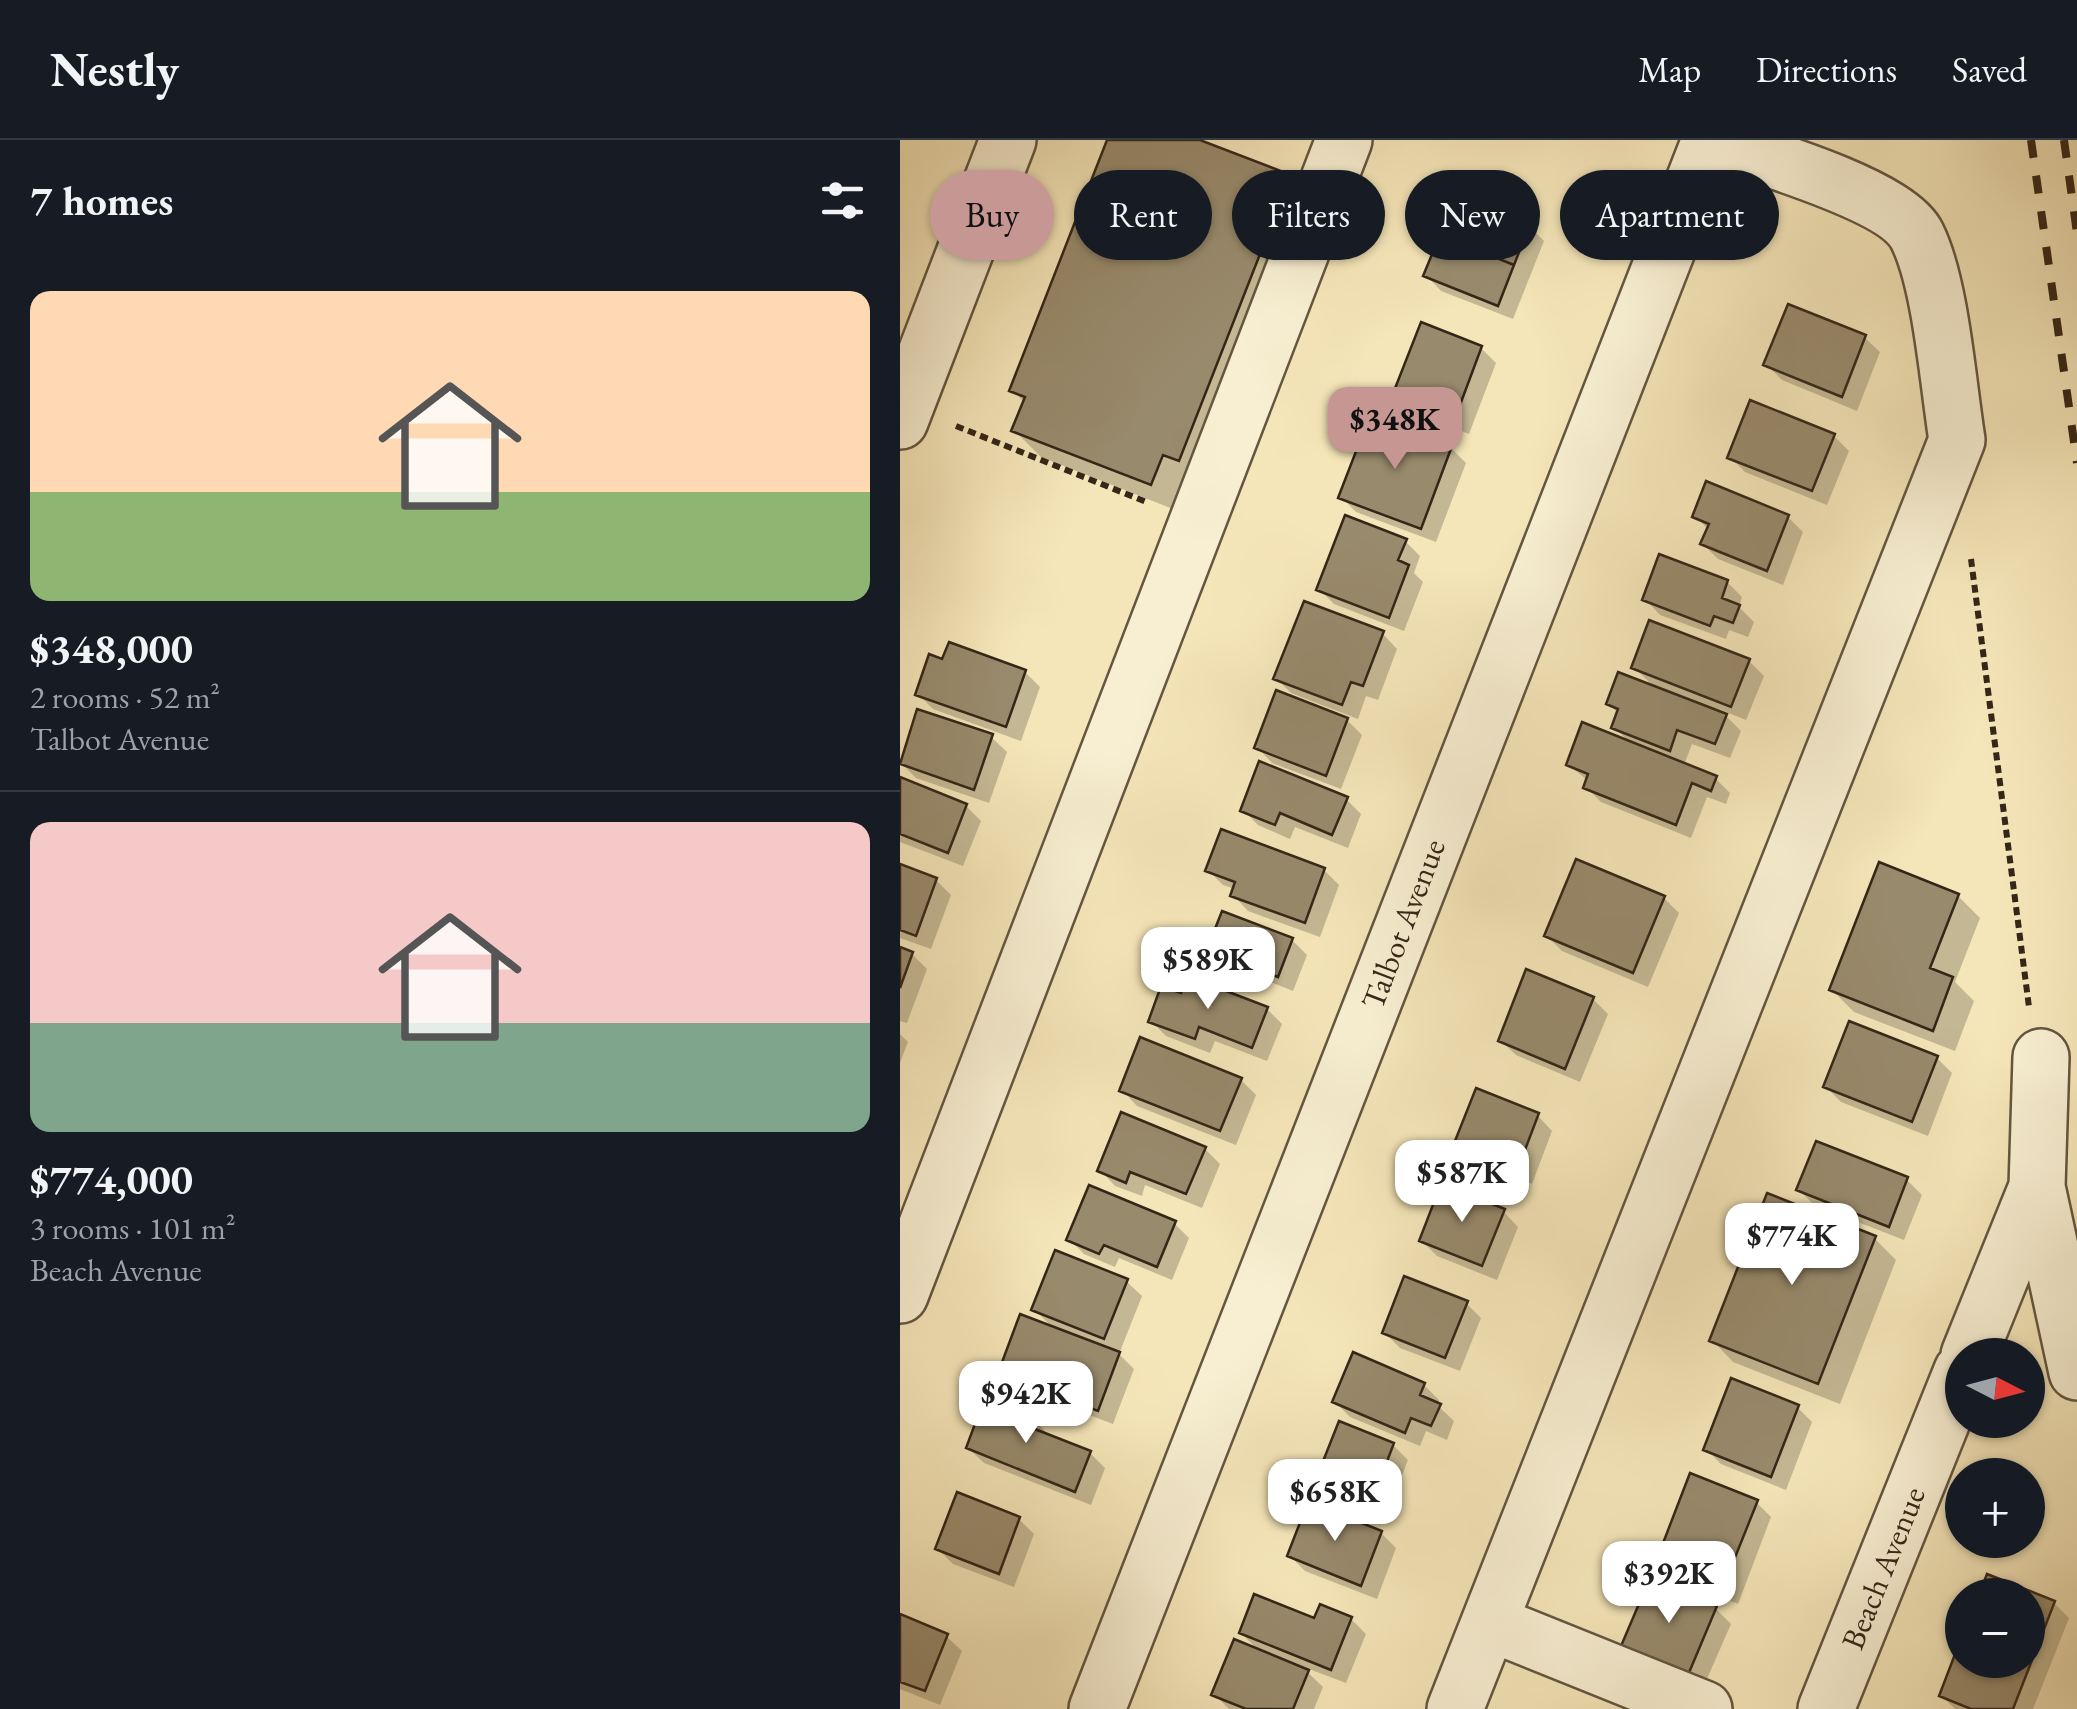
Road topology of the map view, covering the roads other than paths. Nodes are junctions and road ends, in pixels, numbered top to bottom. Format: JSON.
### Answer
{"nodes":[{"id":1,"x":1008,"y":140,"type":"edge"},
{"id":2,"x":1344,"y":140,"type":"edge"},
{"id":3,"x":1710,"y":140,"type":"edge"},
{"id":4,"x":900,"y":420,"type":"edge"},
{"id":5,"x":2041,"y":1057,"type":"road end"},
{"id":6,"x":2037,"y":1188,"type":"junction"},
{"id":7,"x":900,"y":1295,"type":"edge"},
{"id":8,"x":1976,"y":1338,"type":"edge"},
{"id":9,"x":2077,"y":1372,"type":"edge"},
{"id":10,"x":1945,"y":1413,"type":"edge"},
{"id":11,"x":1490,"y":1622,"type":"junction"},
{"id":12,"x":1097,"y":1709,"type":"edge"},
{"id":13,"x":1455,"y":1709,"type":"edge"},
{"id":14,"x":1704,"y":1709,"type":"edge"},
{"id":15,"x":1826,"y":1709,"type":"edge"}],
"edges":[{"from":1,"to":4,"type":"street"},
{"from":2,"to":7,"type":"street"},
{"from":3,"to":11,"type":"street"},
{"from":3,"to":12,"type":"street","name":"Talbot Avenue"},
{"from":5,"to":6,"type":"street"},
{"from":6,"to":8,"type":"street"},
{"from":6,"to":9,"type":"street"},
{"from":10,"to":15,"type":"street","name":"Beach Avenue"},
{"from":11,"to":13,"type":"street"},
{"from":11,"to":14,"type":"street"}]}
